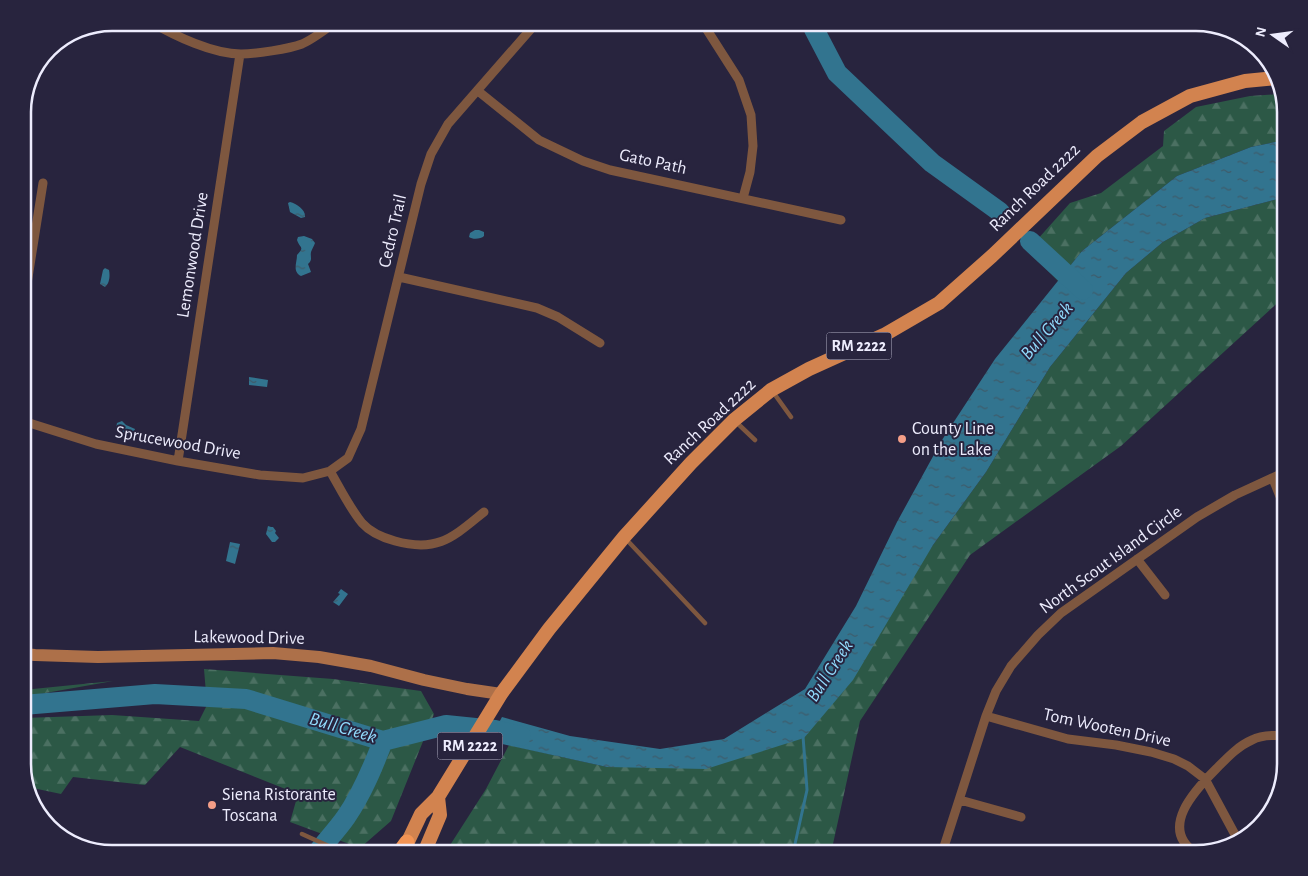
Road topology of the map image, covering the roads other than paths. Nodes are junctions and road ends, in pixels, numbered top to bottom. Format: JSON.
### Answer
{"nodes":[{"id":1,"x":168,"y":31,"type":"edge"},
{"id":2,"x":321,"y":31,"type":"edge"},
{"id":3,"x":529,"y":31,"type":"edge"},
{"id":4,"x":708,"y":31,"type":"edge"},
{"id":5,"x":240,"y":54,"type":"junction"},
{"id":6,"x":1270,"y":79,"type":"edge"},
{"id":7,"x":478,"y":91,"type":"junction"},
{"id":8,"x":43,"y":183,"type":"dead end"},
{"id":9,"x":743,"y":198,"type":"junction"},
{"id":10,"x":841,"y":220,"type":"dead end"},
{"id":11,"x":31,"y":259,"type":"edge"},
{"id":12,"x":399,"y":277,"type":"junction"},
{"id":13,"x":600,"y":343,"type":"dead end"},
{"id":14,"x":771,"y":390,"type":"junction"},
{"id":15,"x":791,"y":417,"type":"dead end"},
{"id":16,"x":734,"y":420,"type":"junction"},
{"id":17,"x":31,"y":424,"type":"edge"},
{"id":18,"x":755,"y":440,"type":"dead end"},
{"id":19,"x":178,"y":461,"type":"junction"},
{"id":20,"x":330,"y":471,"type":"junction"},
{"id":21,"x":1277,"y":476,"type":"edge"},
{"id":22,"x":1273,"y":478,"type":"junction"},
{"id":23,"x":1277,"y":487,"type":"edge"},
{"id":24,"x":484,"y":512,"type":"dead end"},
{"id":25,"x":624,"y":537,"type":"junction"},
{"id":26,"x":1137,"y":559,"type":"junction"},
{"id":27,"x":1165,"y":595,"type":"dead end"},
{"id":28,"x":705,"y":623,"type":"dead end"},
{"id":29,"x":31,"y":655,"type":"edge"},
{"id":30,"x":501,"y":694,"type":"junction"},
{"id":31,"x":986,"y":716,"type":"junction"},
{"id":32,"x":1277,"y":736,"type":"edge"},
{"id":33,"x":1205,"y":779,"type":"junction"},
{"id":34,"x":438,"y":797,"type":"junction"},
{"id":35,"x":960,"y":800,"type":"junction"},
{"id":36,"x":1021,"y":817,"type":"dead end"},
{"id":37,"x":302,"y":834,"type":"dead end"},
{"id":38,"x":1235,"y":835,"type":"edge"},
{"id":39,"x":325,"y":845,"type":"edge"},
{"id":40,"x":406,"y":845,"type":"edge"},
{"id":41,"x":428,"y":845,"type":"edge"},
{"id":42,"x":945,"y":845,"type":"edge"},
{"id":43,"x":1186,"y":845,"type":"edge"}],
"edges":[{"from":1,"to":5,"type":"street"},
{"from":2,"to":5,"type":"street"},
{"from":3,"to":7,"type":"street","name":"Cedro Trail"},
{"from":4,"to":9,"type":"street"},
{"from":5,"to":19,"type":"street","name":"Lemonwood Drive"},
{"from":6,"to":14,"type":"main road","name":"Ranch Road 2222","number":"RM 2222"},
{"from":7,"to":9,"type":"street","name":"Gato Path"},
{"from":7,"to":12,"type":"street","name":"Cedro Trail"},
{"from":8,"to":11,"type":"street"},
{"from":9,"to":10,"type":"street","name":"Gato Path"},
{"from":12,"to":13,"type":"street"},
{"from":12,"to":20,"type":"street","name":"Cedro Trail"},
{"from":14,"to":15,"type":"lane"},
{"from":14,"to":16,"type":"main road","name":"Ranch Road 2222","number":"RM 2222"},
{"from":16,"to":18,"type":"lane"},
{"from":16,"to":25,"type":"main road","name":"Ranch Road 2222","number":"RM 2222"},
{"from":17,"to":19,"type":"street","name":"Sprucewood Drive"},
{"from":19,"to":20,"type":"street","name":"Sprucewood Drive"},
{"from":20,"to":24,"type":"street"},
{"from":21,"to":22,"type":"street","name":"North Scout Island Circle"},
{"from":22,"to":23,"type":"street"},
{"from":22,"to":26,"type":"street","name":"North Scout Island Circle"},
{"from":25,"to":28,"type":"lane"},
{"from":25,"to":30,"type":"main road","name":"Ranch Road 2222","number":"RM 2222"},
{"from":26,"to":27,"type":"street"},
{"from":26,"to":31,"type":"street","name":"North Scout Island Circle"},
{"from":29,"to":30,"type":"street","name":"Lakewood Drive"},
{"from":30,"to":34,"type":"main road","name":"Ranch Road 2222","number":"RM 2222"},
{"from":31,"to":33,"type":"street","name":"Tom Wooten Drive"},
{"from":31,"to":35,"type":"street","name":"North Scout Island Circle"},
{"from":32,"to":33,"type":"street"},
{"from":33,"to":38,"type":"street","name":"Tom Wooten Drive"},
{"from":33,"to":43,"type":"street"},
{"from":34,"to":40,"type":"main road","name":"Ranch Road 2222","number":"RM 2222"},
{"from":34,"to":41,"type":"main road"},
{"from":35,"to":36,"type":"street"},
{"from":35,"to":42,"type":"street","name":"North Scout Island Circle"},
{"from":37,"to":39,"type":"lane"}]}
